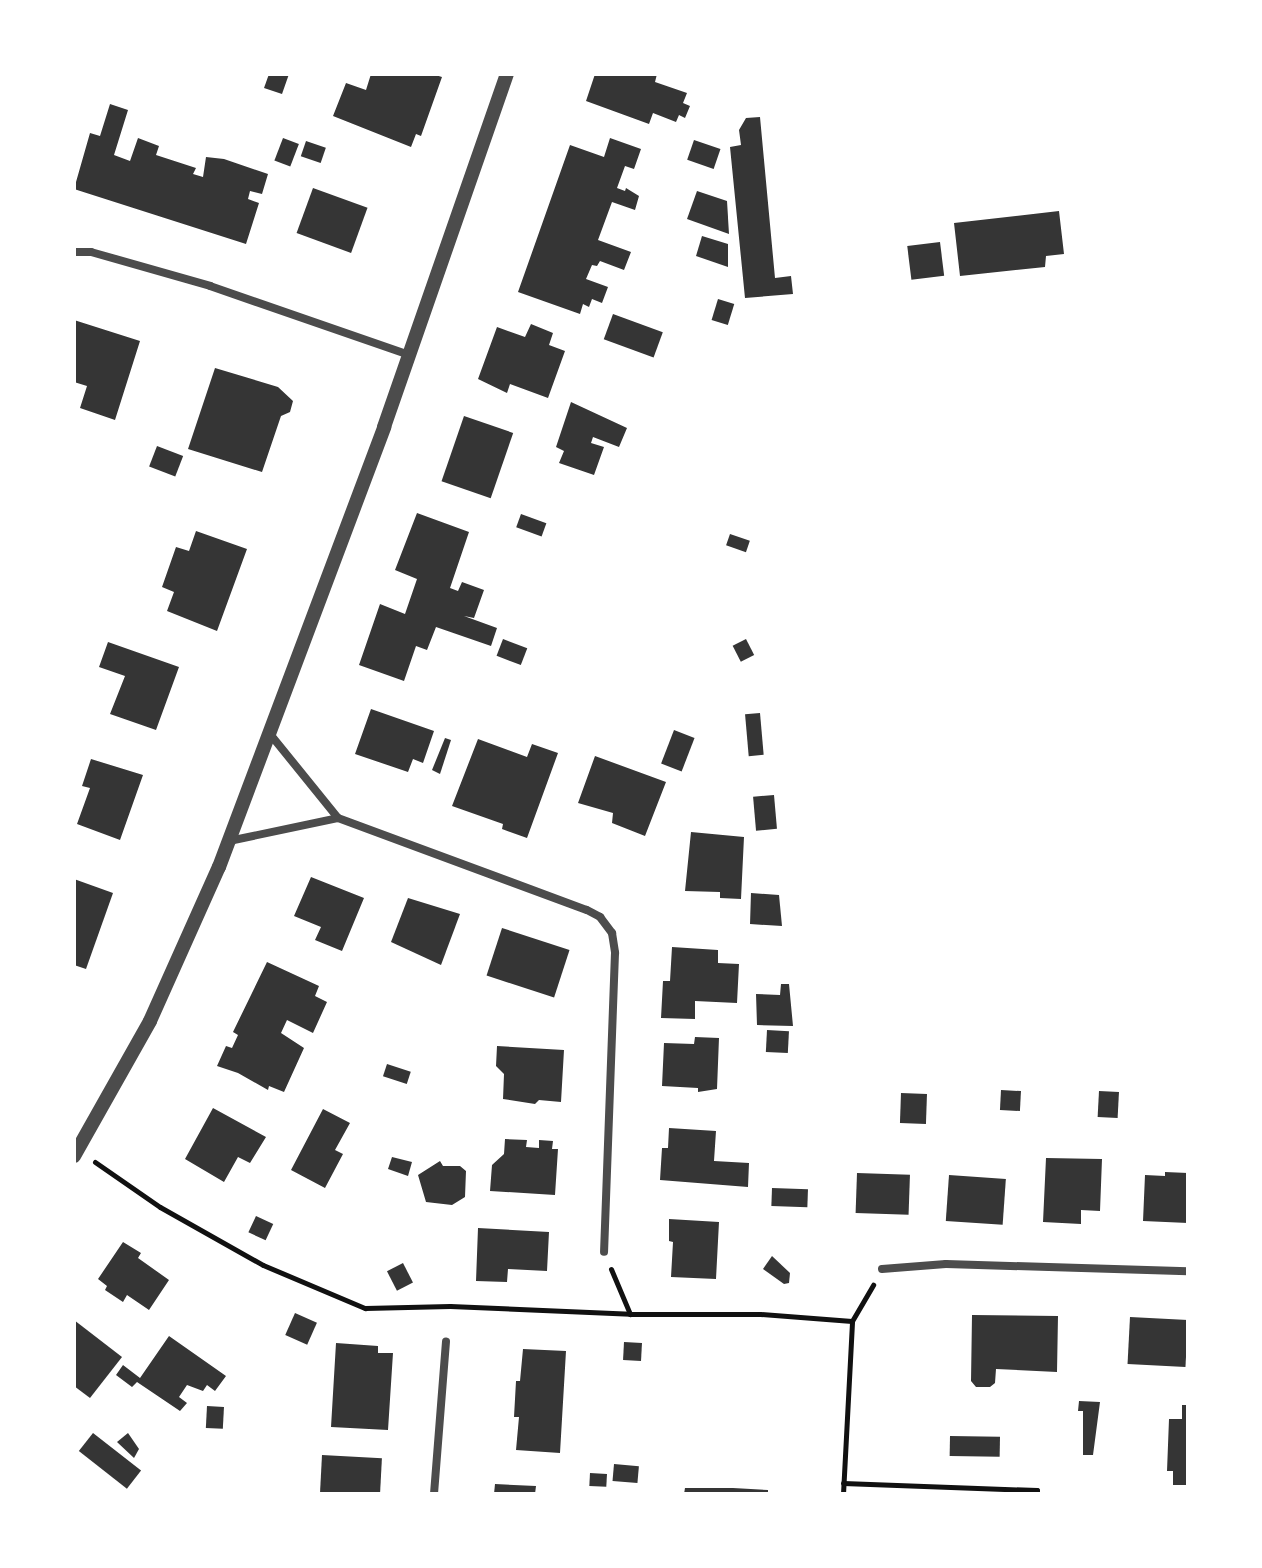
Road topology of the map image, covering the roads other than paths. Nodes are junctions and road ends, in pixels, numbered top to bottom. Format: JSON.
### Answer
{"nodes":[{"id":1,"x":507,"y":74,"type":"edge"},
{"id":2,"x":74,"y":252,"type":"edge"},
{"id":3,"x":409,"y":355,"type":"junction"},
{"id":4,"x":270,"y":734,"type":"junction"},
{"id":5,"x":338,"y":818,"type":"junction"},
{"id":6,"x":229,"y":841,"type":"junction"},
{"id":7,"x":76,"y":1152,"type":"edge"},
{"id":8,"x":604,"y":1252,"type":"road end"},
{"id":9,"x":882,"y":1269,"type":"road end"},
{"id":10,"x":1188,"y":1271,"type":"edge"},
{"id":11,"x":446,"y":1341,"type":"dead end"},
{"id":12,"x":434,"y":1494,"type":"edge"}],
"edges":[{"from":1,"to":3,"type":"street"},
{"from":2,"to":3,"type":"street"},
{"from":3,"to":4,"type":"street"},
{"from":4,"to":5,"type":"street"},
{"from":4,"to":6,"type":"street"},
{"from":5,"to":6,"type":"street"},
{"from":5,"to":8,"type":"street"},
{"from":6,"to":7,"type":"street"},
{"from":9,"to":10,"type":"street"},
{"from":11,"to":12,"type":"street"}]}
